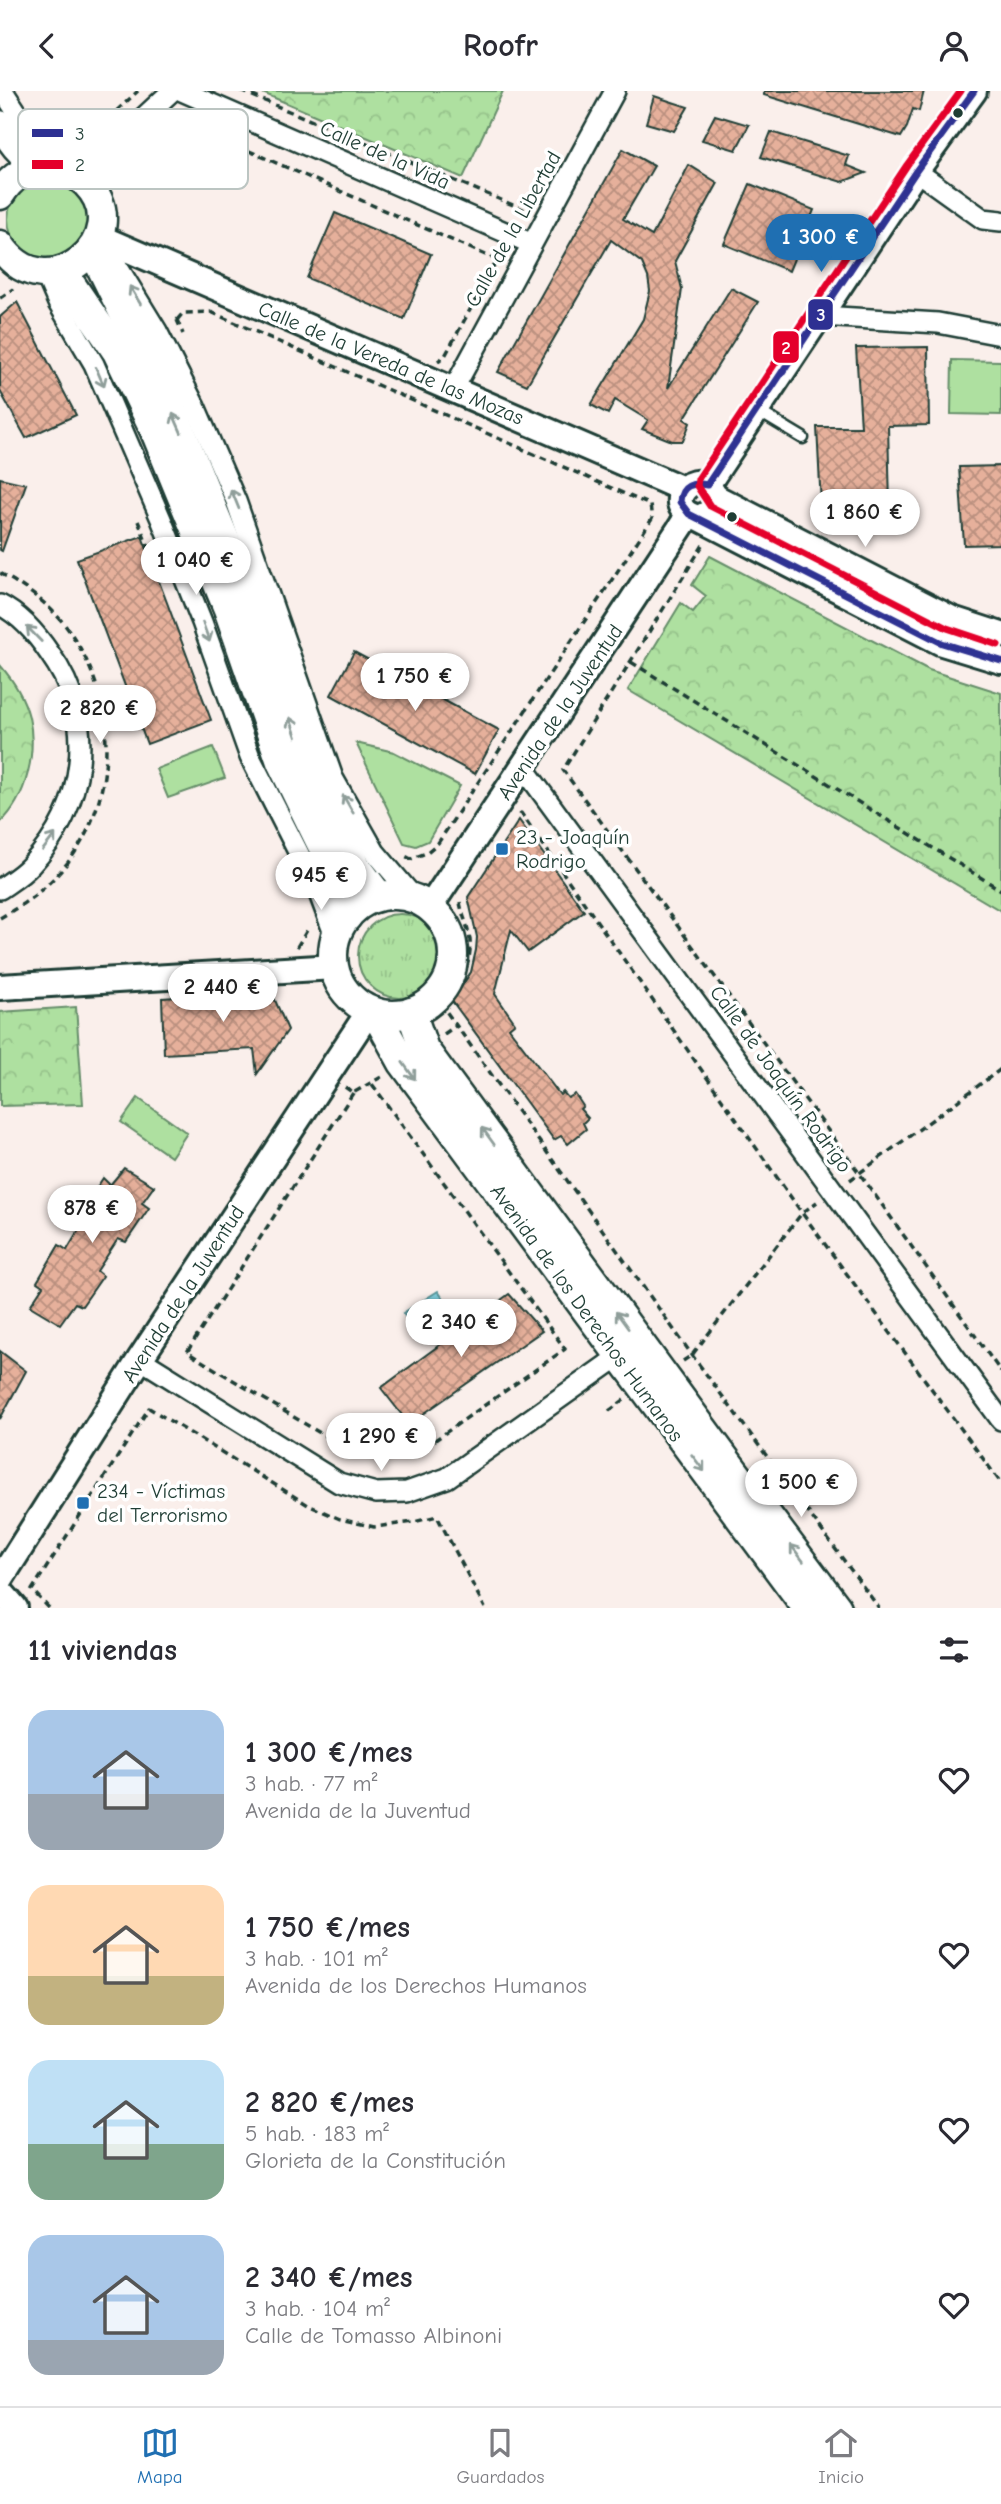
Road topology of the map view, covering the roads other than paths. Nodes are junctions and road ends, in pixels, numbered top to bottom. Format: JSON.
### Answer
{"nodes":[{"id":1,"x":3,"y":91,"type":"edge"},
{"id":2,"x":172,"y":91,"type":"edge"},
{"id":3,"x":182,"y":91,"type":"edge"},
{"id":4,"x":615,"y":91,"type":"edge"},
{"id":5,"x":974,"y":91,"type":"edge"},
{"id":6,"x":153,"y":109,"type":"edge"},
{"id":7,"x":223,"y":109,"type":"edge"},
{"id":8,"x":18,"y":114,"type":"edge"},
{"id":9,"x":248,"y":120,"type":"edge"},
{"id":10,"x":0,"y":125,"type":"edge"},
{"id":11,"x":18,"y":147,"type":"edge"},
{"id":12,"x":916,"y":171,"type":"junction"},
{"id":13,"x":90,"y":189,"type":"edge"},
{"id":14,"x":1001,"y":221,"type":"edge"},
{"id":15,"x":95,"y":243,"type":"junction"},
{"id":16,"x":530,"y":243,"type":"junction"},
{"id":17,"x":3,"y":255,"type":"edge"},
{"id":18,"x":53,"y":272,"type":"junction"},
{"id":19,"x":821,"y":316,"type":"junction"},
{"id":20,"x":1001,"y":335,"type":"edge"},
{"id":21,"x":453,"y":390,"type":"junction"},
{"id":22,"x":758,"y":411,"type":"junction"},
{"id":23,"x":803,"y":438,"type":"dead end"},
{"id":24,"x":702,"y":490,"type":"junction"},
{"id":25,"x":694,"y":517,"type":"junction"},
{"id":26,"x":0,"y":605,"type":"edge"},
{"id":27,"x":1001,"y":635,"type":"edge"},
{"id":28,"x":1001,"y":661,"type":"edge"},
{"id":29,"x":523,"y":767,"type":"junction"},
{"id":30,"x":0,"y":889,"type":"edge"},
{"id":31,"x":379,"y":897,"type":"junction"},
{"id":32,"x":422,"y":903,"type":"junction"},
{"id":33,"x":341,"y":928,"type":"junction"},
{"id":34,"x":335,"y":967,"type":"junction"},
{"id":35,"x":0,"y":987,"type":"edge"},
{"id":36,"x":372,"y":1011,"type":"junction"},
{"id":37,"x":411,"y":1012,"type":"junction"},
{"id":38,"x":618,"y":1357,"type":"junction"},
{"id":39,"x":140,"y":1359,"type":"junction"},
{"id":40,"x":652,"y":1382,"type":"junction"},
{"id":41,"x":1001,"y":1420,"type":"edge"},
{"id":42,"x":9,"y":1596,"type":"edge"},
{"id":43,"x":807,"y":1608,"type":"edge"},
{"id":44,"x":837,"y":1608,"type":"edge"}],
"edges":[{"from":1,"to":8,"type":"street"},
{"from":2,"to":6,"type":"street"},
{"from":3,"to":7,"type":"street","name":"Calle de la Vida"},
{"from":4,"to":16,"type":"street","name":"Calle de la Libertad"},
{"from":5,"to":12,"type":"street"},
{"from":9,"to":16,"type":"street","name":"Calle de la Vida"},
{"from":10,"to":11,"type":"main road"},
{"from":12,"to":14,"type":"street"},
{"from":12,"to":19,"type":"street"},
{"from":13,"to":15,"type":"main road"},
{"from":15,"to":18,"type":"main road"},
{"from":15,"to":21,"type":"street","name":"Calle de la Vereda de las Mozas"},
{"from":31,"to":15,"type":"main road","one_way":true},
{"from":32,"to":15,"type":"street","one_way":true},
{"from":16,"to":21,"type":"street","name":"Calle de la Libertad"},
{"from":17,"to":18,"type":"main road"},
{"from":18,"to":33,"type":"main road","one_way":true},
{"from":19,"to":20,"type":"street"},
{"from":19,"to":22,"type":"street"},
{"from":21,"to":24,"type":"street","name":"Calle de la Vereda de las Mozas"},
{"from":22,"to":23,"type":"lane"},
{"from":22,"to":24,"type":"street"},
{"from":24,"to":25,"type":"street","name":"Avenida de la Juventud"},
{"from":24,"to":27,"type":"street","name":"Calle de la Vereda de las Mozas"},
{"from":25,"to":28,"type":"street"},
{"from":25,"to":29,"type":"street","name":"Avenida de la Juventud"},
{"from":30,"to":26,"type":"street","one_way":true},
{"from":29,"to":32,"type":"street","name":"Avenida de la Juventud"},
{"from":29,"to":41,"type":"street","name":"Calle de Joaquín Rodrigo"},
{"from":31,"to":32,"type":"main road"},
{"from":31,"to":33,"type":"main road"},
{"from":32,"to":37,"type":"main road"},
{"from":33,"to":34,"type":"main road"},
{"from":34,"to":35,"type":"street"},
{"from":34,"to":36,"type":"main road"},
{"from":36,"to":37,"type":"main road"},
{"from":36,"to":38,"type":"main road","name":"Avenida de los Derechos Humanos","one_way":true},
{"from":36,"to":39,"type":"street","name":"Avenida de la Juventud"},
{"from":40,"to":37,"type":"main road","name":"Avenida de los Derechos Humanos","one_way":true},
{"from":38,"to":39,"type":"street"},
{"from":38,"to":40,"type":"main road","name":"Avenida de los Derechos Humanos"},
{"from":39,"to":42,"type":"street","name":"Avenida de la Juventud"},
{"from":40,"to":43,"type":"main road","name":"Avenida de los Derechos Humanos","one_way":true},
{"from":44,"to":40,"type":"main road","name":"Avenida de los Derechos Humanos","one_way":true}]}
